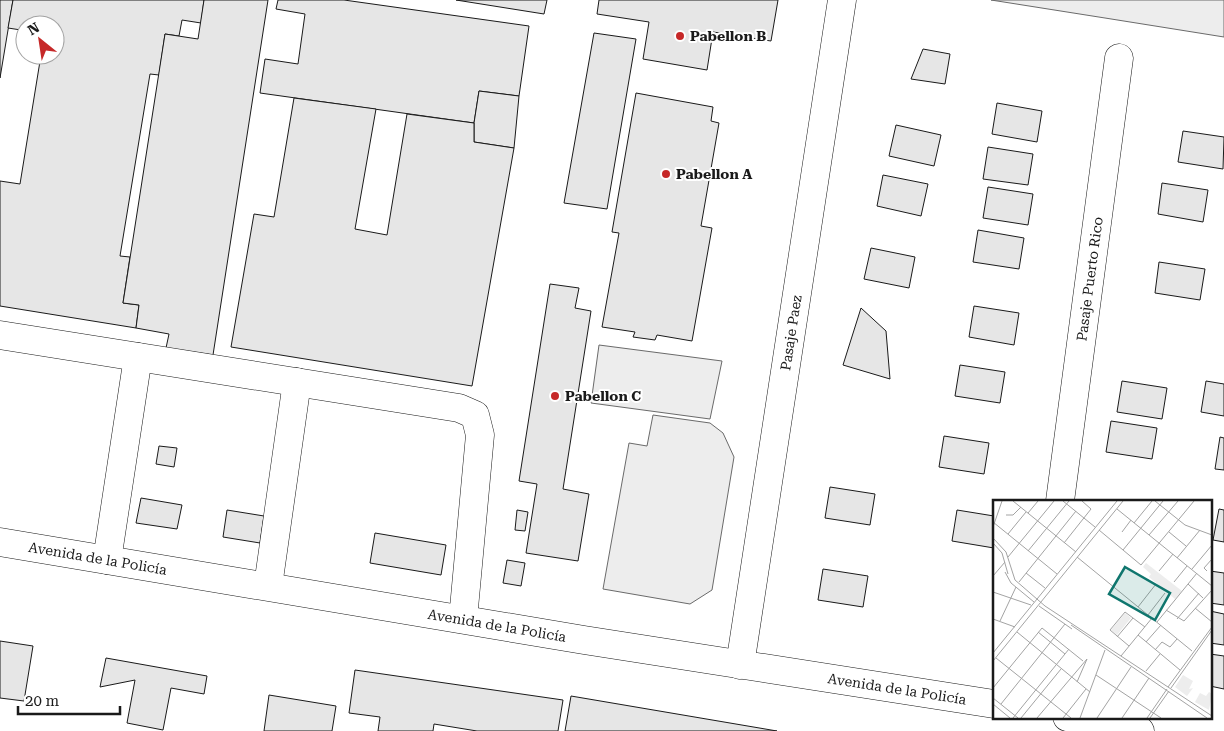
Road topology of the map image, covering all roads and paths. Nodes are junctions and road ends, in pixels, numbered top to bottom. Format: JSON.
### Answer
{"nodes":[{"id":1,"x":842,"y":0,"type":"edge"},
{"id":2,"x":1119,"y":58,"type":"dead end"},
{"id":3,"x":0,"y":335,"type":"edge"},
{"id":4,"x":138,"y":357,"type":"junction"},
{"id":5,"x":297,"y":382,"type":"junction"},
{"id":6,"x":1060,"y":500,"type":"edge"},
{"id":7,"x":0,"y":542,"type":"edge"},
{"id":8,"x":107,"y":560,"type":"junction"},
{"id":9,"x":268,"y":586,"type":"junction"},
{"id":10,"x":463,"y":620,"type":"junction"},
{"id":11,"x":740,"y":665,"type":"junction"},
{"id":12,"x":993,"y":704,"type":"edge"},
{"id":13,"x":1072,"y":718,"type":"edge"},
{"id":14,"x":1140,"y":731,"type":"edge"}],
"edges":[{"from":1,"to":11,"type":"street","name":"Pasaje Paez"},
{"from":2,"to":6,"type":"street","name":"Pasaje Puerto Rico"},
{"from":3,"to":4,"type":"street"},
{"from":4,"to":5,"type":"street"},
{"from":4,"to":8,"type":"street"},
{"from":5,"to":9,"type":"street"},
{"from":5,"to":10,"type":"street"},
{"from":7,"to":8,"type":"street","name":"Avenida de la Policía"},
{"from":8,"to":9,"type":"street","name":"Avenida de la Policía"},
{"from":9,"to":10,"type":"street","name":"Avenida de la Policía"},
{"from":10,"to":11,"type":"street","name":"Avenida de la Policía"},
{"from":11,"to":12,"type":"street","name":"Avenida de la Policía"},
{"from":13,"to":14,"type":"street"}]}
